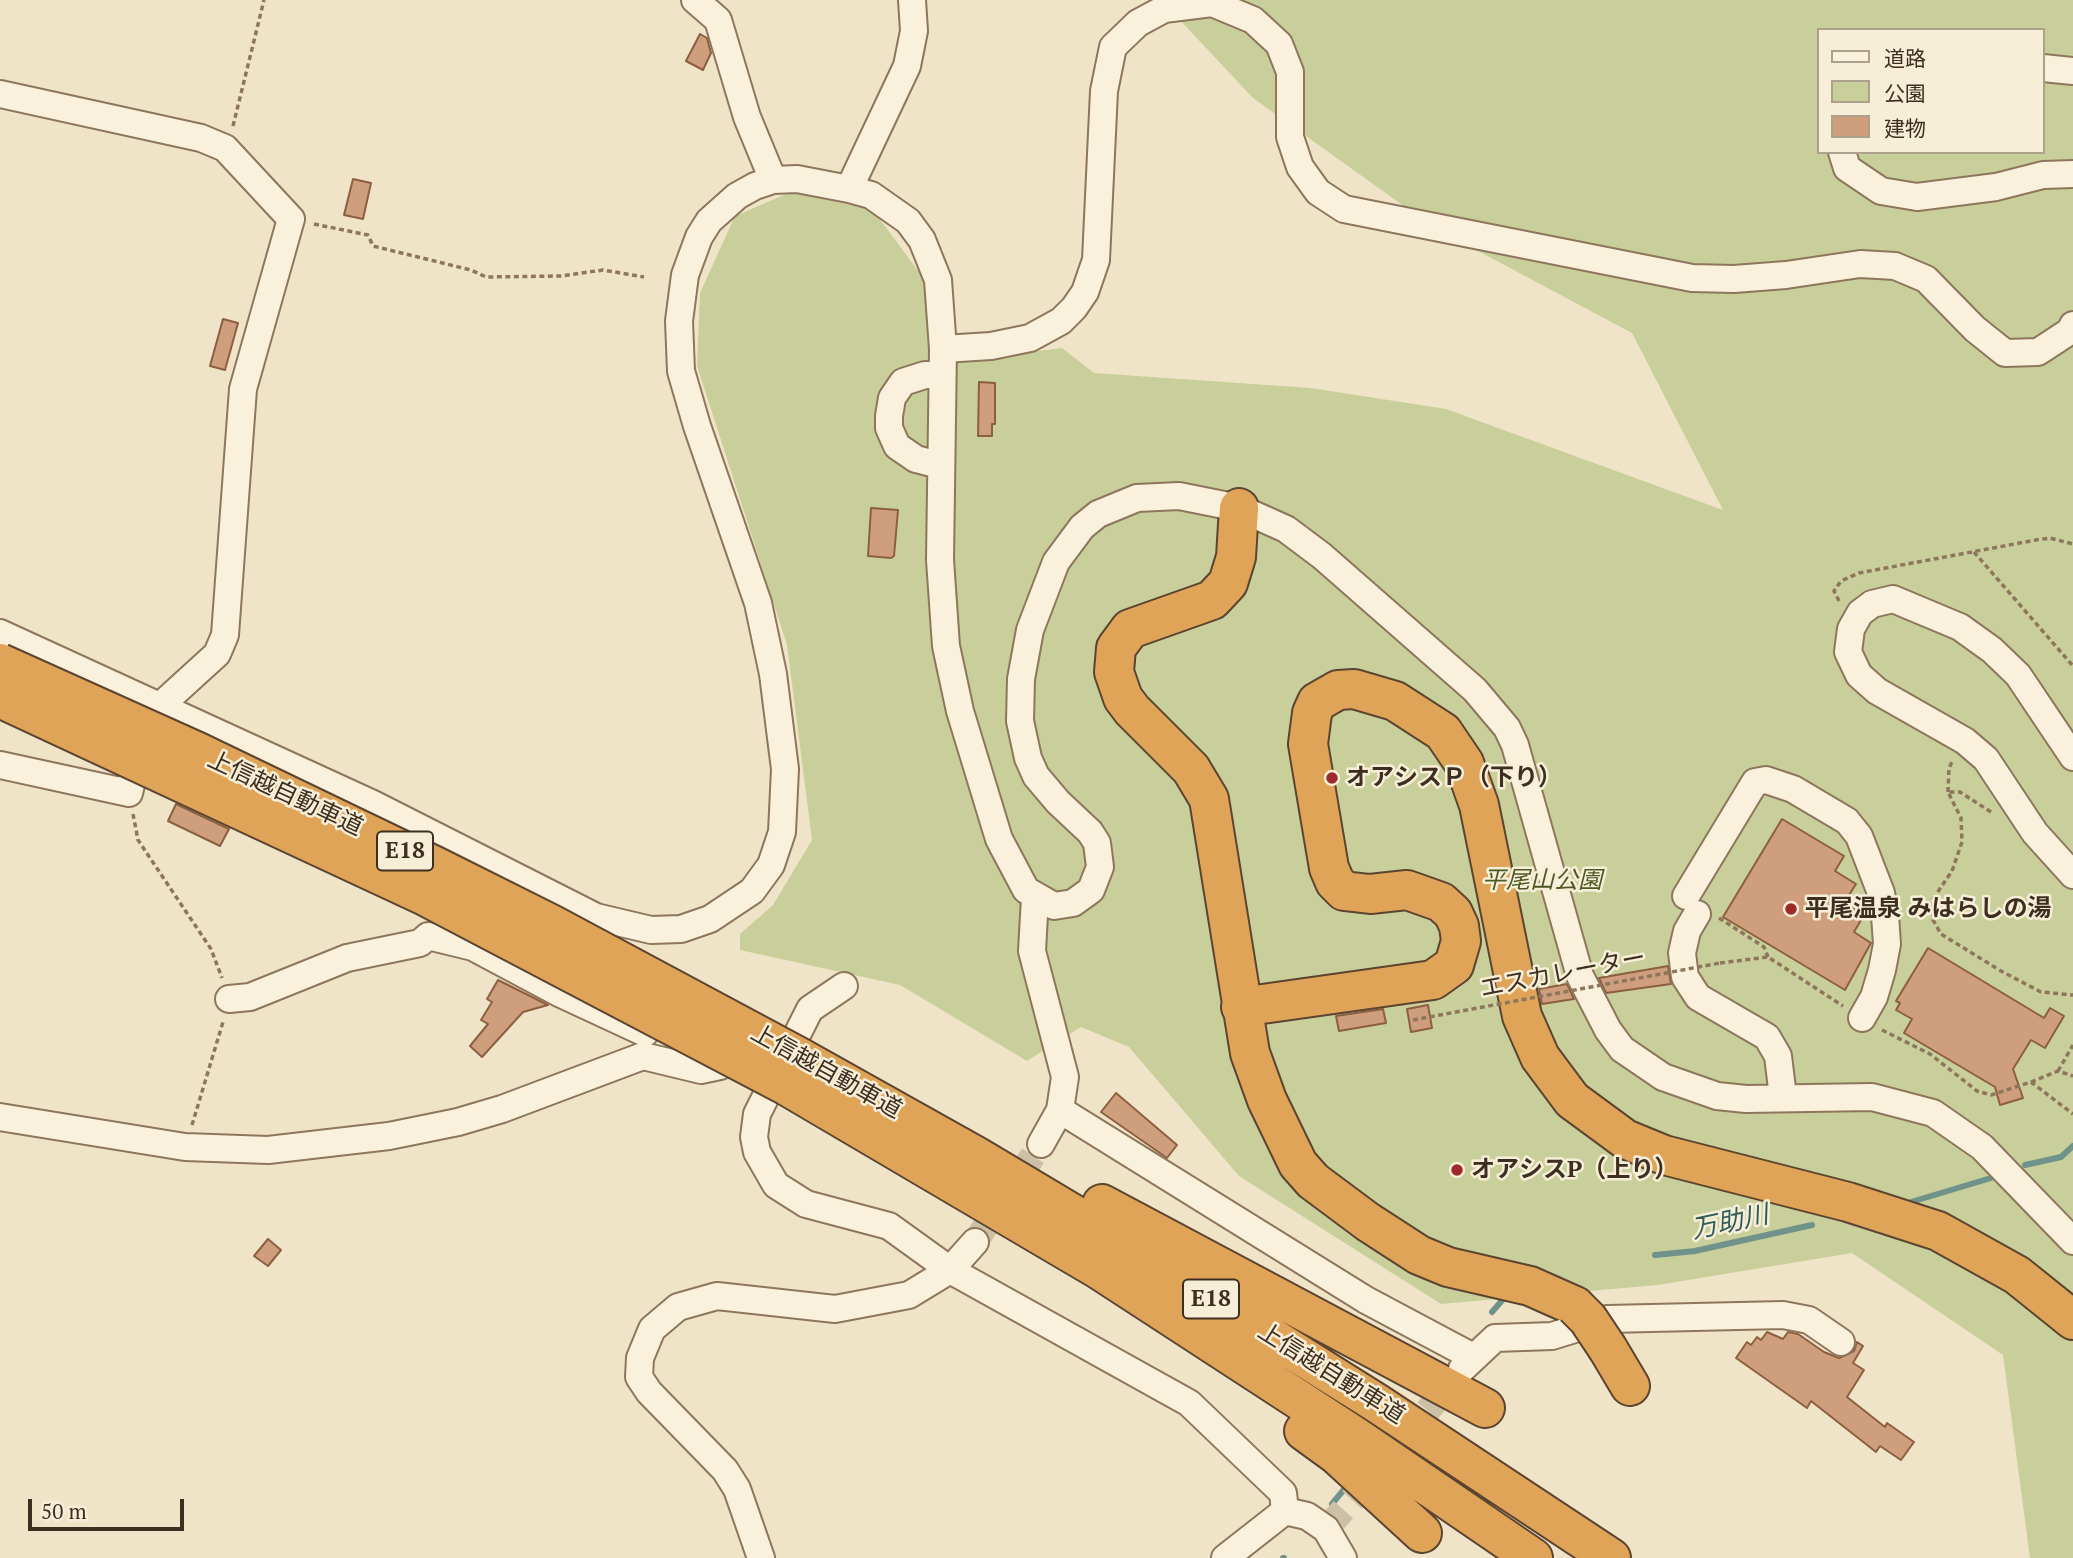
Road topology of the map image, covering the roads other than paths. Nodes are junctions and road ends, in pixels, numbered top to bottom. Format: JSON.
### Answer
{"nodes":[{"id":1,"x":695,"y":0,"type":"edge"},
{"id":2,"x":912,"y":0,"type":"edge"},
{"id":3,"x":1164,"y":5,"type":"edge"},
{"id":4,"x":2045,"y":68,"type":"edge"},
{"id":5,"x":2073,"y":71,"type":"edge"},
{"id":6,"x":0,"y":94,"type":"edge"},
{"id":7,"x":1843,"y":154,"type":"edge"},
{"id":8,"x":2073,"y":174,"type":"edge"},
{"id":9,"x":773,"y":180,"type":"junction"},
{"id":10,"x":849,"y":188,"type":"junction"},
{"id":11,"x":2073,"y":324,"type":"edge"},
{"id":12,"x":942,"y":362,"type":"junction"},
{"id":13,"x":939,"y":465,"type":"junction"},
{"id":14,"x":1239,"y":508,"type":"junction"},
{"id":15,"x":0,"y":633,"type":"edge"},
{"id":16,"x":0,"y":663,"type":"edge"},
{"id":17,"x":0,"y":698,"type":"edge"},
{"id":18,"x":161,"y":705,"type":"junction"},
{"id":19,"x":2073,"y":757,"type":"edge"},
{"id":20,"x":0,"y":765,"type":"edge"},
{"id":21,"x":2073,"y":875,"type":"edge"},
{"id":22,"x":1035,"y":897,"type":"junction"},
{"id":23,"x":844,"y":986,"type":"dead end"},
{"id":24,"x":229,"y":999,"type":"road end"},
{"id":25,"x":1241,"y":1007,"type":"junction"},
{"id":26,"x":1862,"y":1018,"type":"dead end"},
{"id":27,"x":795,"y":1057,"type":"junction"},
{"id":28,"x":711,"y":1068,"type":"junction"},
{"id":29,"x":1783,"y":1097,"type":"junction"},
{"id":30,"x":1060,"y":1110,"type":"junction"},
{"id":31,"x":0,"y":1118,"type":"edge"},
{"id":32,"x":1041,"y":1144,"type":"tunnel mouth"},
{"id":33,"x":956,"y":1184,"type":"junction"},
{"id":34,"x":2073,"y":1241,"type":"edge"},
{"id":35,"x":975,"y":1242,"type":"tunnel mouth"},
{"id":36,"x":950,"y":1270,"type":"junction"},
{"id":37,"x":2073,"y":1320,"type":"edge"},
{"id":38,"x":1841,"y":1342,"type":"dead end"},
{"id":39,"x":1630,"y":1386,"type":"dead end"},
{"id":40,"x":1485,"y":1408,"type":"dead end"},
{"id":41,"x":1285,"y":1511,"type":"junction"},
{"id":42,"x":1422,"y":1532,"type":"dead end"},
{"id":43,"x":761,"y":1558,"type":"edge"},
{"id":44,"x":1225,"y":1558,"type":"edge"},
{"id":45,"x":1343,"y":1558,"type":"edge"},
{"id":46,"x":1533,"y":1558,"type":"edge"},
{"id":47,"x":1611,"y":1558,"type":"edge"}],
"edges":[{"from":1,"to":9,"type":"street"},
{"from":2,"to":10,"type":"street"},
{"from":3,"to":11,"type":"street"},
{"from":3,"to":12,"type":"street"},
{"from":4,"to":5,"type":"street"},
{"from":6,"to":18,"type":"street"},
{"from":7,"to":8,"type":"street"},
{"from":9,"to":10,"type":"street"},
{"from":9,"to":18,"type":"street"},
{"from":10,"to":12,"type":"street"},
{"from":12,"to":13,"type":"street"},
{"from":12,"to":13,"type":"street"},
{"from":13,"to":22,"type":"street"},
{"from":14,"to":22,"type":"street"},
{"from":14,"to":25,"type":"highway"},
{"from":14,"to":29,"type":"street"},
{"from":15,"to":18,"type":"street"},
{"from":16,"to":27,"type":"highway","name":"上信越自動車道","number":"E18","bridge":true},
{"from":17,"to":27,"type":"highway","name":"上信越自動車道","number":"E18","bridge":true},
{"from":18,"to":20,"type":"street"},
{"from":19,"to":21,"type":"street"},
{"from":22,"to":30,"type":"street"},
{"from":23,"to":27,"type":"street"},
{"from":24,"to":28,"type":"street"},
{"from":25,"to":37,"type":"highway"},
{"from":25,"to":39,"type":"highway","bridge":true},
{"from":26,"to":29,"type":"street"},
{"from":27,"to":28,"type":"street"},
{"from":27,"to":33,"type":"highway","name":"上信越自動車道","number":"E18"},
{"from":27,"to":36,"type":"street"},
{"from":27,"to":40,"type":"highway"},
{"from":27,"to":47,"type":"highway","name":"上信越自動車道","number":"E18"},
{"from":28,"to":31,"type":"street"},
{"from":29,"to":34,"type":"street"},
{"from":30,"to":32,"type":"street"},
{"from":30,"to":38,"type":"street"},
{"from":33,"to":42,"type":"highway"},
{"from":33,"to":46,"type":"highway","name":"上信越自動車道","number":"E18"},
{"from":35,"to":36,"type":"street"},
{"from":36,"to":41,"type":"street"},
{"from":36,"to":43,"type":"street"},
{"from":41,"to":44,"type":"street"},
{"from":41,"to":45,"type":"street"}]}
